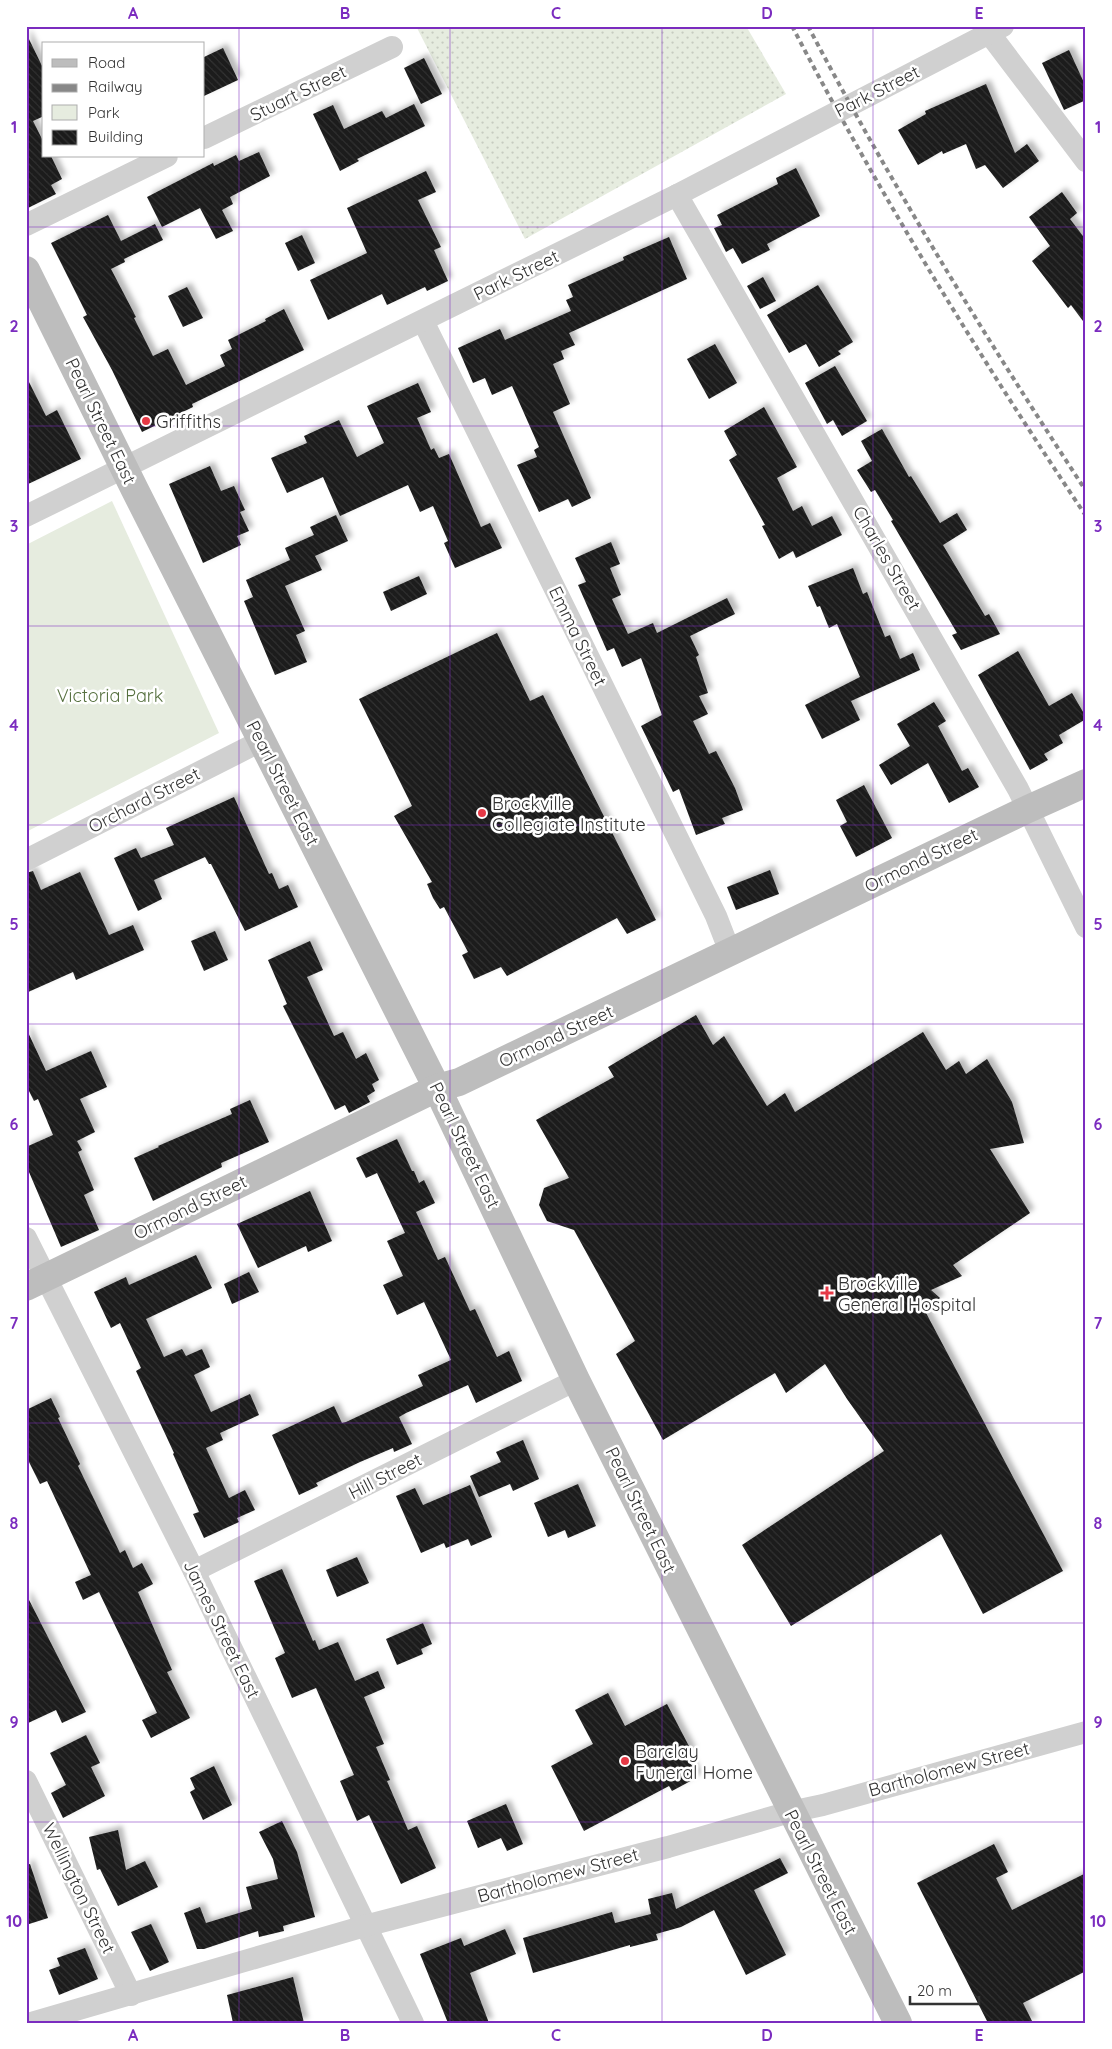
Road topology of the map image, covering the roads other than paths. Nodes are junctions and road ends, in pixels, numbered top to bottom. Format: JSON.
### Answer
{"nodes":[{"id":1,"x":996,"y":30,"type":"edge"},
{"id":2,"x":392,"y":47,"type":"dead end"},
{"id":3,"x":205,"y":138,"type":"edge"},
{"id":4,"x":163,"y":158,"type":"edge"},
{"id":5,"x":1086,"y":161,"type":"edge"},
{"id":6,"x":677,"y":195,"type":"junction"},
{"id":7,"x":26,"y":225,"type":"edge"},
{"id":8,"x":26,"y":270,"type":"edge"},
{"id":9,"x":423,"y":321,"type":"junction"},
{"id":10,"x":124,"y":468,"type":"junction"},
{"id":11,"x":26,"y":516,"type":"edge"},
{"id":12,"x":261,"y":741,"type":"junction"},
{"id":13,"x":1086,"y":783,"type":"edge"},
{"id":14,"x":1028,"y":809,"type":"junction"},
{"id":15,"x":26,"y":860,"type":"edge"},
{"id":16,"x":1086,"y":927,"type":"edge"},
{"id":17,"x":730,"y":952,"type":"junction"},
{"id":18,"x":437,"y":1088,"type":"junction"},
{"id":19,"x":26,"y":1238,"type":"edge"},
{"id":20,"x":36,"y":1282,"type":"edge"},
{"id":21,"x":576,"y":1380,"type":"junction"},
{"id":22,"x":194,"y":1571,"type":"junction"},
{"id":23,"x":1086,"y":1732,"type":"edge"},
{"id":24,"x":26,"y":1781,"type":"edge"},
{"id":25,"x":790,"y":1812,"type":"junction"},
{"id":26,"x":365,"y":1926,"type":"junction"},
{"id":27,"x":131,"y":1995,"type":"junction"},
{"id":28,"x":31,"y":2023,"type":"edge"},
{"id":29,"x":413,"y":2023,"type":"edge"},
{"id":30,"x":898,"y":2023,"type":"edge"}],
"edges":[{"from":1,"to":5,"type":"street"},
{"from":1,"to":6,"type":"street","name":"Park Street"},
{"from":2,"to":3,"type":"street","name":"Stuart Street"},
{"from":4,"to":7,"type":"street"},
{"from":6,"to":9,"type":"street","name":"Park Street"},
{"from":6,"to":14,"type":"street","name":"Charles Street"},
{"from":8,"to":10,"type":"street","name":"Pearl Street East"},
{"from":9,"to":10,"type":"street","name":"Park Street"},
{"from":9,"to":17,"type":"street","name":"Emma Street"},
{"from":10,"to":11,"type":"street","name":"Park Street"},
{"from":10,"to":12,"type":"street","name":"Pearl Street East"},
{"from":12,"to":15,"type":"street","name":"Orchard Street"},
{"from":12,"to":18,"type":"street","name":"Pearl Street East"},
{"from":13,"to":14,"type":"street","name":"Ormond Street"},
{"from":14,"to":16,"type":"street","name":"Charles Street"},
{"from":14,"to":17,"type":"street","name":"Ormond Street"},
{"from":17,"to":18,"type":"street","name":"Ormond Street"},
{"from":18,"to":20,"type":"street","name":"Ormond Street"},
{"from":18,"to":21,"type":"street","name":"Pearl Street East"},
{"from":19,"to":20,"type":"street","name":"James Street East"},
{"from":20,"to":22,"type":"street","name":"James Street East"},
{"from":21,"to":22,"type":"street","name":"Hill Street"},
{"from":21,"to":25,"type":"street","name":"Pearl Street East"},
{"from":22,"to":26,"type":"street","name":"James Street East"},
{"from":23,"to":25,"type":"street","name":"Bartholomew Street"},
{"from":24,"to":27,"type":"street","name":"Wellington Street"},
{"from":25,"to":26,"type":"street","name":"Bartholomew Street"},
{"from":25,"to":30,"type":"street","name":"Pearl Street East"},
{"from":26,"to":27,"type":"street","name":"Bartholomew Street"},
{"from":26,"to":29,"type":"street","name":"James Street East"},
{"from":27,"to":28,"type":"street","name":"Bartholomew Street"}]}
